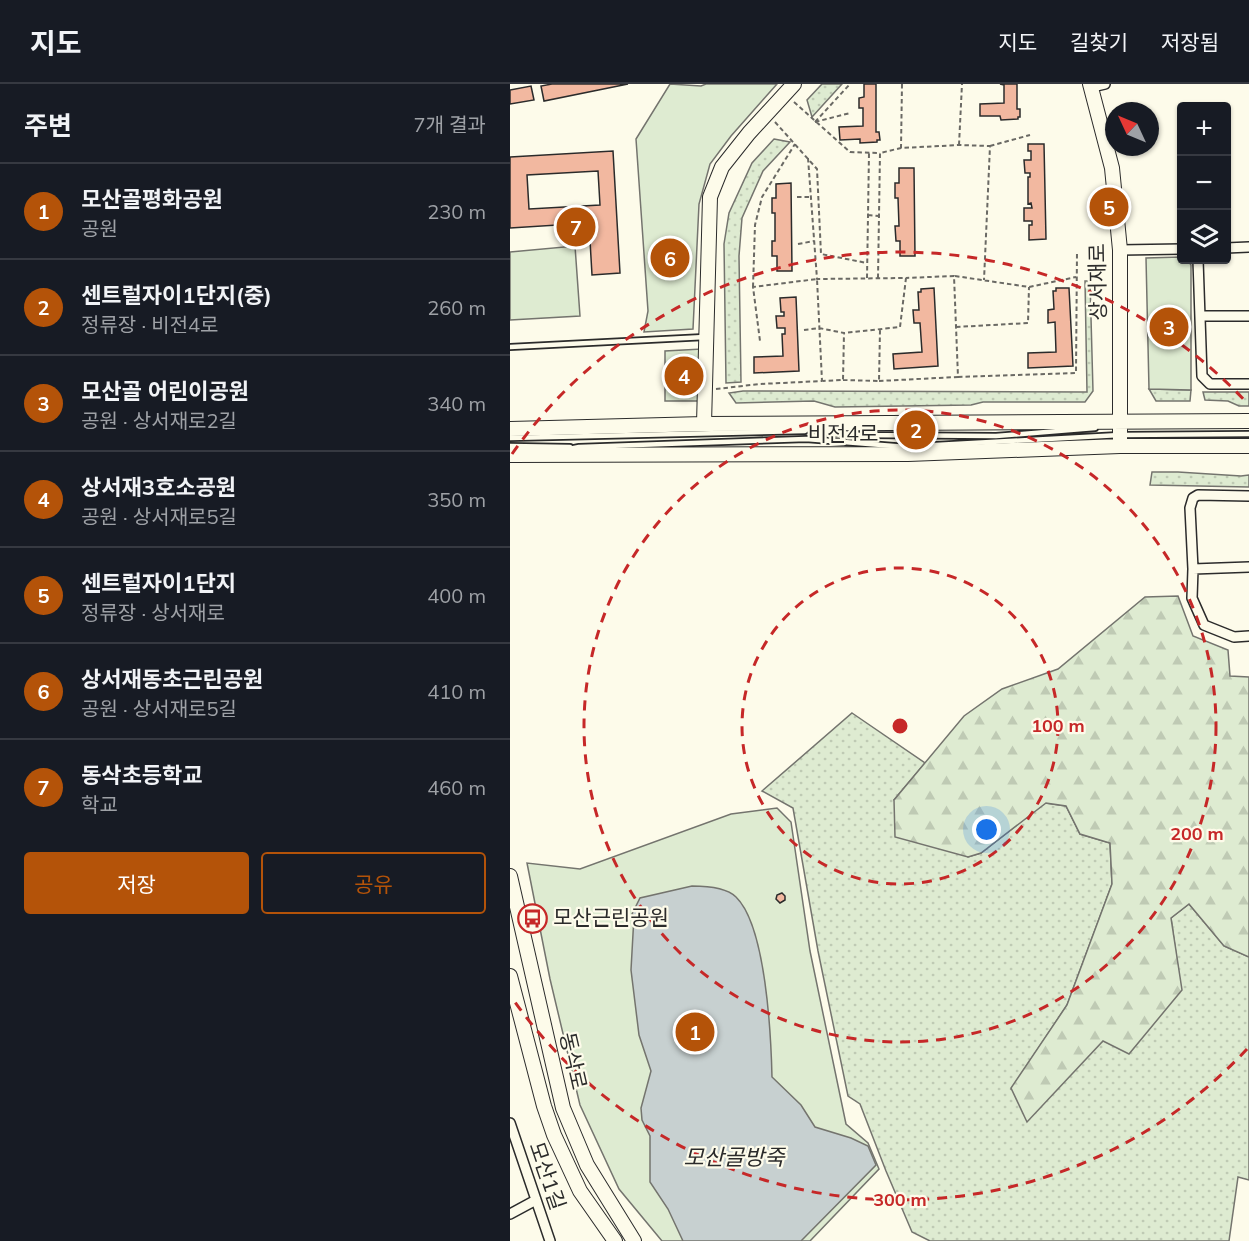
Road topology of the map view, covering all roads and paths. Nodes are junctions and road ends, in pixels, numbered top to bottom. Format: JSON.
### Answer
{"nodes":[{"id":1,"x":850,"y":84,"type":"edge"},
{"id":2,"x":902,"y":84,"type":"edge"},
{"id":3,"x":962,"y":84,"type":"edge"},
{"id":4,"x":1096,"y":85,"type":"edge"},
{"id":5,"x":790,"y":89,"type":"edge"},
{"id":6,"x":767,"y":113,"type":"junction"},
{"id":7,"x":850,"y":113,"type":"dead end"},
{"id":8,"x":815,"y":122,"type":"junction"},
{"id":9,"x":1030,"y":135,"type":"dead end"},
{"id":10,"x":795,"y":144,"type":"junction"},
{"id":11,"x":958,"y":145,"type":"junction"},
{"id":12,"x":990,"y":146,"type":"junction"},
{"id":13,"x":901,"y":148,"type":"junction"},
{"id":14,"x":869,"y":153,"type":"junction"},
{"id":15,"x":880,"y":153,"type":"junction"},
{"id":16,"x":808,"y":159,"type":"junction"},
{"id":17,"x":797,"y":197,"type":"dead end"},
{"id":18,"x":811,"y":197,"type":"junction"},
{"id":19,"x":868,"y":215,"type":"junction"},
{"id":20,"x":879,"y":216,"type":"junction"},
{"id":21,"x":814,"y":241,"type":"junction"},
{"id":22,"x":798,"y":244,"type":"dead end"},
{"id":23,"x":1231,"y":248,"type":"edge"},
{"id":24,"x":1249,"y":248,"type":"edge"},
{"id":25,"x":1177,"y":249,"type":"edge"},
{"id":26,"x":1120,"y":250,"type":"junction"},
{"id":27,"x":1077,"y":252,"type":"dead end"},
{"id":28,"x":867,"y":263,"type":"junction"},
{"id":29,"x":1198,"y":264,"type":"edge"},
{"id":30,"x":954,"y":276,"type":"junction"},
{"id":31,"x":1076,"y":277,"type":"junction"},
{"id":32,"x":867,"y":278,"type":"junction"},
{"id":33,"x":878,"y":278,"type":"junction"},
{"id":34,"x":906,"y":278,"type":"junction"},
{"id":35,"x":817,"y":279,"type":"junction"},
{"id":36,"x":984,"y":280,"type":"junction"},
{"id":37,"x":753,"y":287,"type":"junction"},
{"id":38,"x":1029,"y":287,"type":"junction"},
{"id":39,"x":1200,"y":316,"type":"junction"},
{"id":40,"x":1249,"y":316,"type":"edge"},
{"id":41,"x":956,"y":327,"type":"junction"},
{"id":42,"x":819,"y":328,"type":"junction"},
{"id":43,"x":880,"y":329,"type":"junction"},
{"id":44,"x":804,"y":330,"type":"dead end"},
{"id":45,"x":844,"y":333,"type":"junction"},
{"id":46,"x":705,"y":337,"type":"junction"},
{"id":47,"x":760,"y":341,"type":"dead end"},
{"id":48,"x":510,"y":347,"type":"edge"},
{"id":49,"x":958,"y":377,"type":"junction"},
{"id":50,"x":843,"y":380,"type":"junction"},
{"id":51,"x":822,"y":381,"type":"junction"},
{"id":52,"x":879,"y":381,"type":"junction"},
{"id":53,"x":1249,"y":384,"type":"edge"},
{"id":54,"x":704,"y":390,"type":"junction"},
{"id":55,"x":1249,"y":422,"type":"edge"},
{"id":56,"x":704,"y":424,"type":"junction"},
{"id":57,"x":772,"y":424,"type":"junction"},
{"id":58,"x":1249,"y":427,"type":"edge"},
{"id":59,"x":510,"y":429,"type":"edge"},
{"id":60,"x":813,"y":431,"type":"junction"},
{"id":61,"x":1120,"y":432,"type":"junction"},
{"id":62,"x":1249,"y":434,"type":"edge"},
{"id":63,"x":510,"y":438,"type":"edge"},
{"id":64,"x":510,"y":446,"type":"edge"},
{"id":65,"x":912,"y":446,"type":"junction"},
{"id":66,"x":1249,"y":446,"type":"edge"},
{"id":67,"x":579,"y":447,"type":"junction"},
{"id":68,"x":942,"y":452,"type":"junction"},
{"id":69,"x":510,"y":455,"type":"edge"},
{"id":70,"x":543,"y":455,"type":"junction"},
{"id":71,"x":1249,"y":496,"type":"edge"},
{"id":72,"x":1249,"y":567,"type":"edge"},
{"id":73,"x":1193,"y":569,"type":"junction"},
{"id":74,"x":1249,"y":636,"type":"edge"},
{"id":75,"x":510,"y":876,"type":"edge"},
{"id":76,"x":510,"y":976,"type":"edge"},
{"id":77,"x":535,"y":986,"type":"junction"},
{"id":78,"x":512,"y":992,"type":"edge"},
{"id":79,"x":510,"y":1123,"type":"edge"},
{"id":80,"x":536,"y":1200,"type":"junction"},
{"id":81,"x":510,"y":1214,"type":"edge"},
{"id":82,"x":550,"y":1241,"type":"edge"},
{"id":83,"x":615,"y":1241,"type":"edge"},
{"id":84,"x":634,"y":1241,"type":"edge"}],
"edges":[{"from":1,"to":8,"type":"path"},
{"from":2,"to":13,"type":"path"},
{"from":3,"to":11,"type":"path"},
{"from":4,"to":26,"type":"main road","name":"상서재로"},
{"from":5,"to":6,"type":"main road"},
{"from":5,"to":8,"type":"path"},
{"from":6,"to":10,"type":"path"},
{"from":6,"to":46,"type":"main road"},
{"from":7,"to":8,"type":"path"},
{"from":8,"to":14,"type":"path"},
{"from":9,"to":12,"type":"path"},
{"from":10,"to":16,"type":"path"},
{"from":10,"to":37,"type":"path"},
{"from":11,"to":12,"type":"path"},
{"from":11,"to":13,"type":"path"},
{"from":12,"to":36,"type":"path"},
{"from":13,"to":15,"type":"path"},
{"from":14,"to":15,"type":"path"},
{"from":14,"to":19,"type":"path"},
{"from":15,"to":20,"type":"path"},
{"from":16,"to":18,"type":"path"},
{"from":16,"to":28,"type":"path"},
{"from":17,"to":18,"type":"path"},
{"from":18,"to":21,"type":"path"},
{"from":19,"to":20,"type":"path"},
{"from":19,"to":28,"type":"path"},
{"from":20,"to":33,"type":"path"},
{"from":21,"to":22,"type":"path"},
{"from":21,"to":35,"type":"path"},
{"from":23,"to":24,"type":"street"},
{"from":25,"to":26,"type":"street"},
{"from":26,"to":61,"type":"main road","name":"상서재로"},
{"from":27,"to":31,"type":"path"},
{"from":28,"to":32,"type":"path"},
{"from":29,"to":39,"type":"street"},
{"from":30,"to":34,"type":"path"},
{"from":30,"to":36,"type":"path"},
{"from":30,"to":41,"type":"path"},
{"from":31,"to":38,"type":"path"},
{"from":31,"to":49,"type":"path"},
{"from":32,"to":33,"type":"path"},
{"from":32,"to":35,"type":"path"},
{"from":33,"to":34,"type":"path"},
{"from":34,"to":43,"type":"path"},
{"from":35,"to":37,"type":"path"},
{"from":35,"to":42,"type":"path"},
{"from":36,"to":38,"type":"path"},
{"from":37,"to":47,"type":"path"},
{"from":38,"to":41,"type":"path"},
{"from":39,"to":40,"type":"street"},
{"from":39,"to":53,"type":"street"},
{"from":41,"to":49,"type":"path"},
{"from":42,"to":44,"type":"path"},
{"from":42,"to":45,"type":"path"},
{"from":42,"to":51,"type":"path"},
{"from":43,"to":45,"type":"path"},
{"from":43,"to":52,"type":"path"},
{"from":45,"to":50,"type":"path"},
{"from":46,"to":48,"type":"lane"},
{"from":46,"to":54,"type":"main road"},
{"from":49,"to":52,"type":"path"},
{"from":50,"to":51,"type":"path"},
{"from":50,"to":52,"type":"path"},
{"from":51,"to":54,"type":"path"},
{"from":54,"to":56,"type":"main road"},
{"from":55,"to":61,"type":"main road","name":"비전4로"},
{"from":56,"to":57,"type":"main road","name":"비전4로"},
{"from":56,"to":59,"type":"main road","name":"비전4로"},
{"from":57,"to":60,"type":"lane"},
{"from":57,"to":61,"type":"main road","name":"비전4로"},
{"from":58,"to":61,"type":"lane"},
{"from":60,"to":61,"type":"lane"},
{"from":60,"to":63,"type":"lane"},
{"from":61,"to":62,"type":"lane"},
{"from":61,"to":65,"type":"lane"},
{"from":61,"to":66,"type":"main road","name":"비전4로"},
{"from":61,"to":68,"type":"main road","name":"비전4로"},
{"from":64,"to":67,"type":"lane"},
{"from":65,"to":67,"type":"lane"},
{"from":65,"to":68,"type":"lane"},
{"from":67,"to":70,"type":"lane"},
{"from":68,"to":70,"type":"main road","name":"비전4로"},
{"from":69,"to":70,"type":"main road","name":"비전4로"},
{"from":71,"to":73,"type":"street"},
{"from":72,"to":73,"type":"street"},
{"from":73,"to":74,"type":"street"},
{"from":75,"to":77,"type":"main road","name":"동삭로"},
{"from":76,"to":78,"type":"main road","name":"동삭로"},
{"from":77,"to":78,"type":"main road"},
{"from":77,"to":84,"type":"main road","name":"동삭로"},
{"from":78,"to":83,"type":"main road","name":"동삭로"},
{"from":79,"to":80,"type":"street","name":"모산1길"},
{"from":80,"to":81,"type":"street"},
{"from":80,"to":82,"type":"street","name":"모산1길"}]}
